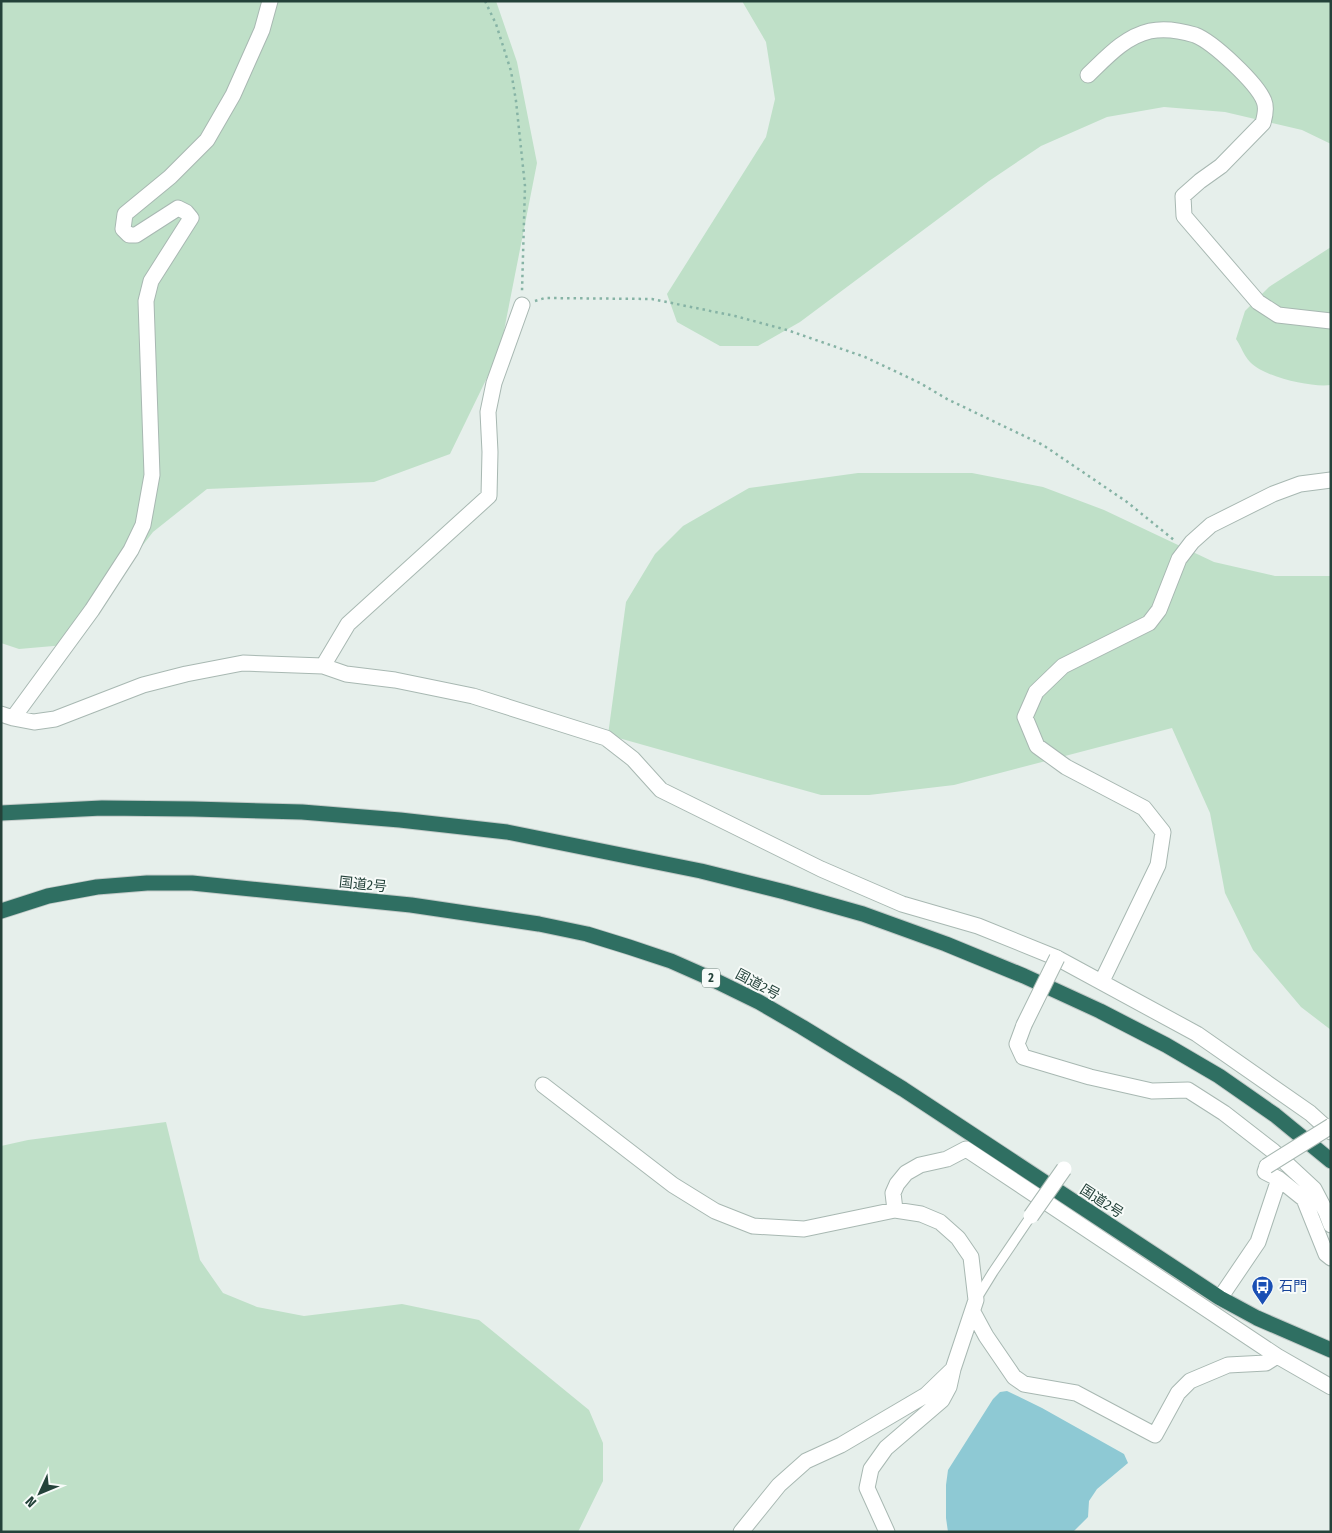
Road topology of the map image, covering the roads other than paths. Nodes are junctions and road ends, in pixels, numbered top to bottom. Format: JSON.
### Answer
{"nodes":[{"id":1,"x":270,"y":1,"type":"edge"},
{"id":2,"x":1088,"y":74,"type":"dead end"},
{"id":3,"x":522,"y":306,"type":"road end"},
{"id":4,"x":1331,"y":321,"type":"edge"},
{"id":5,"x":1331,"y":480,"type":"edge"},
{"id":6,"x":323,"y":666,"type":"junction"},
{"id":7,"x":7,"y":716,"type":"edge"},
{"id":8,"x":1,"y":813,"type":"edge"},
{"id":9,"x":1,"y":912,"type":"edge"},
{"id":10,"x":1057,"y":958,"type":"junction"},
{"id":11,"x":1102,"y":981,"type":"junction"},
{"id":12,"x":543,"y":1085,"type":"dead end"},
{"id":13,"x":1331,"y":1126,"type":"edge"},
{"id":14,"x":1331,"y":1132,"type":"edge"},
{"id":15,"x":1331,"y":1161,"type":"edge"},
{"id":16,"x":1064,"y":1169,"type":"dead end"},
{"id":17,"x":1279,"y":1179,"type":"junction"},
{"id":18,"x":895,"y":1210,"type":"junction"},
{"id":19,"x":1030,"y":1216,"type":"joint"},
{"id":20,"x":1331,"y":1225,"type":"edge"},
{"id":21,"x":1331,"y":1258,"type":"edge"},
{"id":22,"x":1220,"y":1298,"type":"junction"},
{"id":23,"x":974,"y":1306,"type":"junction"},
{"id":24,"x":1331,"y":1350,"type":"edge"},
{"id":25,"x":1277,"y":1356,"type":"junction"},
{"id":26,"x":953,"y":1369,"type":"junction"},
{"id":27,"x":1331,"y":1387,"type":"edge"},
{"id":28,"x":741,"y":1532,"type":"edge"},
{"id":29,"x":886,"y":1532,"type":"edge"}],
"edges":[{"from":1,"to":7,"type":"street"},
{"from":2,"to":4,"type":"street"},
{"from":3,"to":6,"type":"street"},
{"from":5,"to":11,"type":"street"},
{"from":6,"to":7,"type":"street"},
{"from":6,"to":10,"type":"street"},
{"from":8,"to":15,"type":"highway"},
{"from":9,"to":22,"type":"highway","name":"国道2号","number":"2"},
{"from":10,"to":11,"type":"street"},
{"from":10,"to":20,"type":"street","bridge":true},
{"from":11,"to":14,"type":"street"},
{"from":12,"to":18,"type":"street"},
{"from":13,"to":17,"type":"street","bridge":true},
{"from":16,"to":19,"type":"street","bridge":true},
{"from":17,"to":21,"type":"street"},
{"from":17,"to":22,"type":"street"},
{"from":18,"to":23,"type":"street"},
{"from":18,"to":25,"type":"street"},
{"from":19,"to":23,"type":"lane"},
{"from":22,"to":24,"type":"highway","name":"国道2号","number":"2"},
{"from":23,"to":25,"type":"street"},
{"from":23,"to":26,"type":"street"},
{"from":25,"to":27,"type":"street"},
{"from":26,"to":28,"type":"street"},
{"from":26,"to":29,"type":"street"}]}
